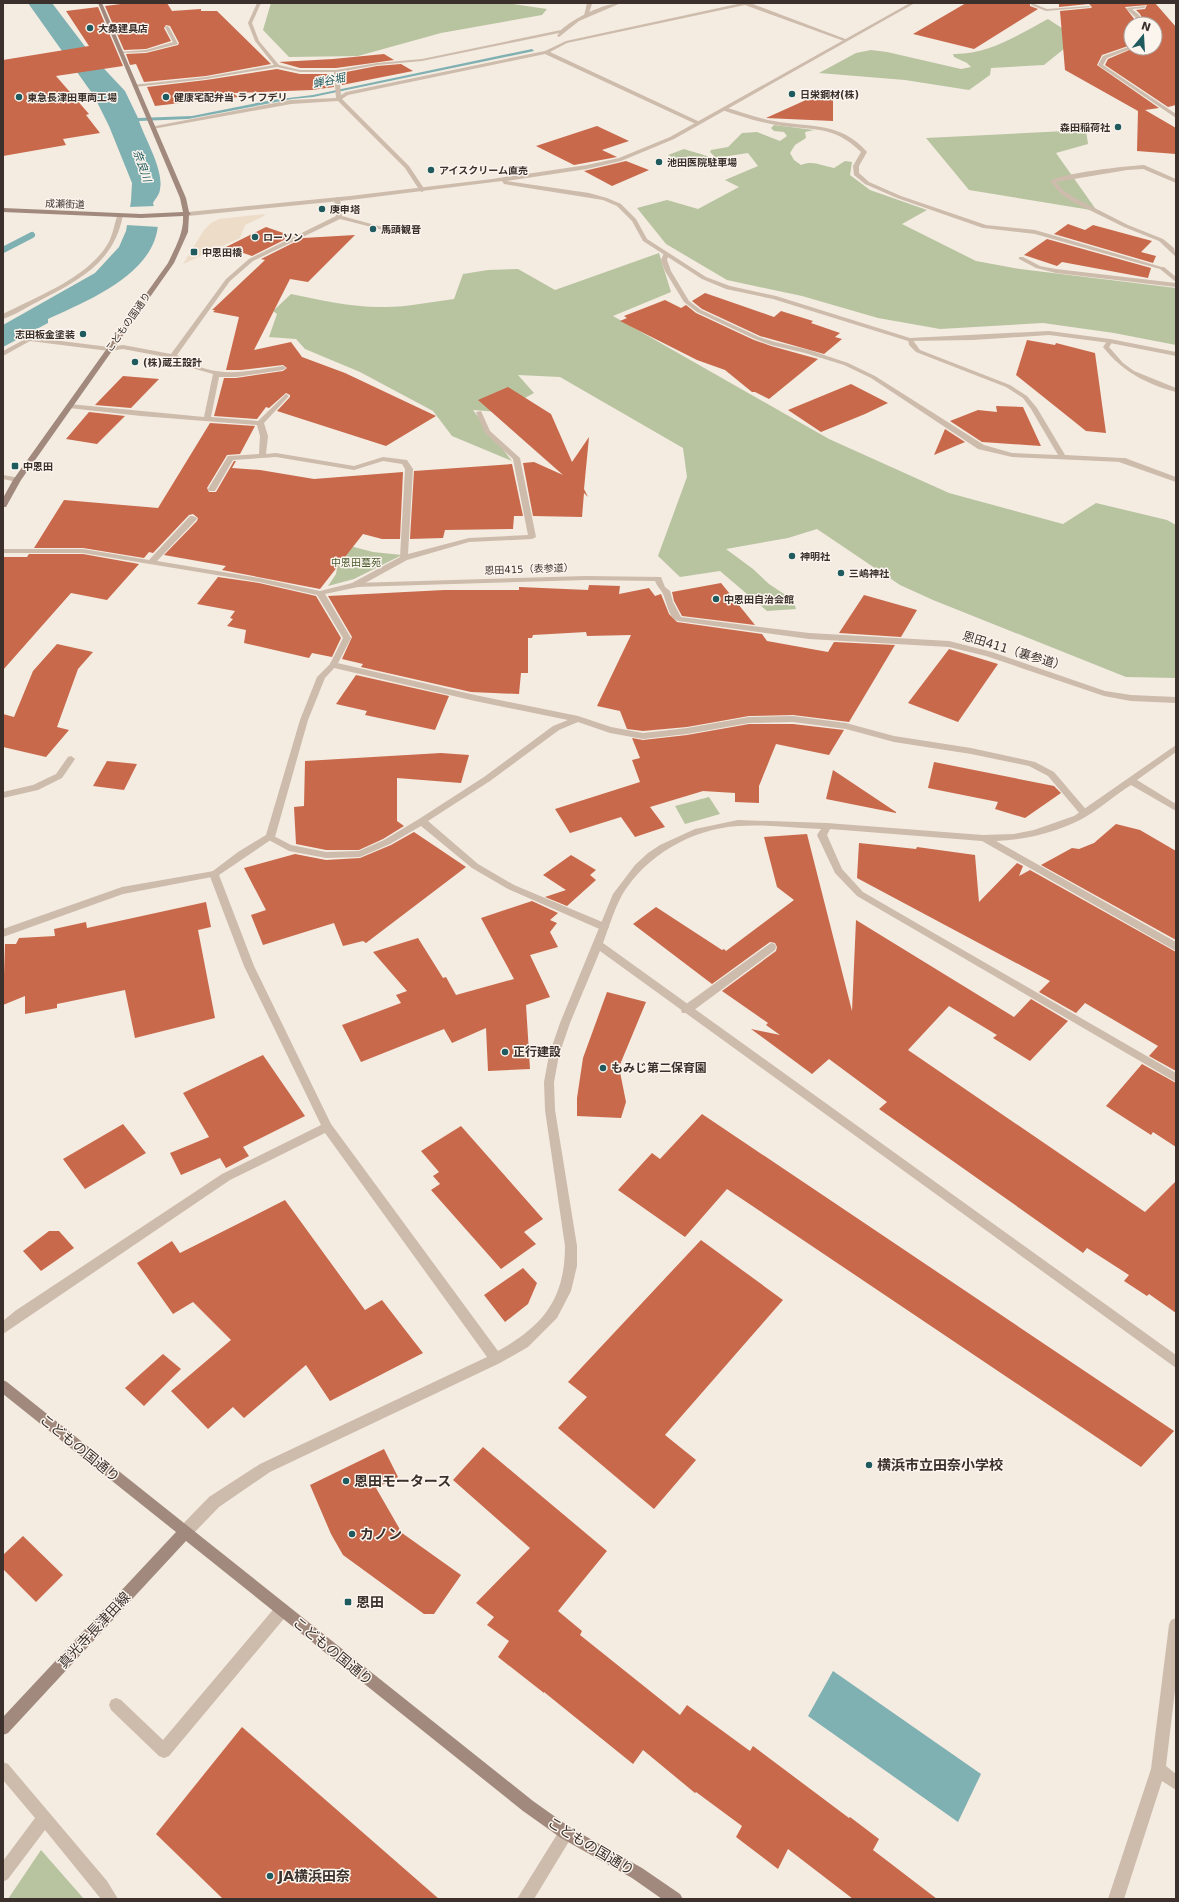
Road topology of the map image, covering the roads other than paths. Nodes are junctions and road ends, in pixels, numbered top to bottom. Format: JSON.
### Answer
{"nodes":[{"id":1,"x":100,"y":3,"type":"edge"},
{"id":2,"x":259,"y":3,"type":"edge"},
{"id":3,"x":589,"y":3,"type":"edge"},
{"id":4,"x":619,"y":3,"type":"edge"},
{"id":5,"x":746,"y":3,"type":"edge"},
{"id":6,"x":913,"y":3,"type":"edge"},
{"id":7,"x":1085,"y":3,"type":"edge"},
{"id":8,"x":1033,"y":4,"type":"dead end"},
{"id":9,"x":1144,"y":7,"type":"dead end"},
{"id":10,"x":586,"y":16,"type":"junction"},
{"id":11,"x":1137,"y":16,"type":"edge"},
{"id":12,"x":167,"y":27,"type":"dead end"},
{"id":13,"x":562,"y":31,"type":"junction"},
{"id":14,"x":846,"y":40,"type":"junction"},
{"id":15,"x":552,"y":48,"type":"junction"},
{"id":16,"x":1123,"y":50,"type":"edge"},
{"id":17,"x":122,"y":52,"type":"junction"},
{"id":18,"x":546,"y":52,"type":"junction"},
{"id":19,"x":277,"y":66,"type":"junction"},
{"id":20,"x":336,"y":71,"type":"junction"},
{"id":21,"x":136,"y":85,"type":"junction"},
{"id":22,"x":338,"y":94,"type":"junction"},
{"id":23,"x":724,"y":109,"type":"junction"},
{"id":24,"x":1176,"y":116,"type":"edge"},
{"id":25,"x":698,"y":123,"type":"junction"},
{"id":26,"x":154,"y":126,"type":"junction"},
{"id":27,"x":492,"y":181,"type":"junction"},
{"id":28,"x":1176,"y":181,"type":"edge"},
{"id":29,"x":422,"y":190,"type":"junction"},
{"id":30,"x":337,"y":199,"type":"junction"},
{"id":31,"x":3,"y":210,"type":"edge"},
{"id":32,"x":188,"y":214,"type":"junction"},
{"id":33,"x":123,"y":216,"type":"junction"},
{"id":34,"x":339,"y":217,"type":"junction"},
{"id":35,"x":383,"y":228,"type":"dead end"},
{"id":36,"x":666,"y":254,"type":"junction"},
{"id":37,"x":1176,"y":255,"type":"edge"},
{"id":38,"x":1021,"y":258,"type":"dead end"},
{"id":39,"x":1176,"y":281,"type":"edge"},
{"id":40,"x":3,"y":317,"type":"edge"},
{"id":41,"x":910,"y":340,"type":"junction"},
{"id":42,"x":1110,"y":341,"type":"junction"},
{"id":43,"x":109,"y":349,"type":"junction"},
{"id":44,"x":3,"y":354,"type":"edge"},
{"id":45,"x":1176,"y":354,"type":"edge"},
{"id":46,"x":172,"y":356,"type":"junction"},
{"id":47,"x":283,"y":368,"type":"dead end"},
{"id":48,"x":216,"y":375,"type":"junction"},
{"id":49,"x":1176,"y":390,"type":"edge"},
{"id":50,"x":286,"y":396,"type":"dead end"},
{"id":51,"x":69,"y":406,"type":"junction"},
{"id":52,"x":479,"y":412,"type":"dead end"},
{"id":53,"x":207,"y":419,"type":"junction"},
{"id":54,"x":260,"y":423,"type":"junction"},
{"id":55,"x":262,"y":455,"type":"junction"},
{"id":56,"x":1063,"y":458,"type":"junction"},
{"id":57,"x":3,"y":476,"type":"edge"},
{"id":58,"x":17,"y":480,"type":"junction"},
{"id":59,"x":1176,"y":480,"type":"edge"},
{"id":60,"x":212,"y":489,"type":"dead end"},
{"id":61,"x":3,"y":505,"type":"edge"},
{"id":62,"x":193,"y":518,"type":"dead end"},
{"id":63,"x":3,"y":551,"type":"edge"},
{"id":64,"x":404,"y":558,"type":"junction"},
{"id":65,"x":152,"y":561,"type":"junction"},
{"id":66,"x":355,"y":585,"type":"junction"},
{"id":67,"x":320,"y":594,"type":"junction"},
{"id":68,"x":678,"y":619,"type":"joint"},
{"id":69,"x":333,"y":664,"type":"junction"},
{"id":70,"x":1176,"y":700,"type":"edge"},
{"id":71,"x":578,"y":719,"type":"junction"},
{"id":72,"x":1176,"y":748,"type":"edge"},
{"id":73,"x":71,"y":758,"type":"dead end"},
{"id":74,"x":1130,"y":780,"type":"junction"},
{"id":75,"x":3,"y":795,"type":"edge"},
{"id":76,"x":1176,"y":808,"type":"edge"},
{"id":77,"x":1084,"y":813,"type":"junction"},
{"id":78,"x":422,"y":821,"type":"junction"},
{"id":79,"x":824,"y":830,"type":"junction"},
{"id":80,"x":270,"y":837,"type":"junction"},
{"id":81,"x":983,"y":838,"type":"junction"},
{"id":82,"x":214,"y":874,"type":"junction"},
{"id":83,"x":604,"y":927,"type":"junction"},
{"id":84,"x":3,"y":933,"type":"edge"},
{"id":85,"x":597,"y":944,"type":"junction"},
{"id":86,"x":771,"y":947,"type":"dead end"},
{"id":87,"x":1176,"y":947,"type":"edge"},
{"id":88,"x":686,"y":1010,"type":"junction"},
{"id":89,"x":1176,"y":1078,"type":"edge"},
{"id":90,"x":327,"y":1127,"type":"junction"},
{"id":91,"x":3,"y":1328,"type":"edge"},
{"id":92,"x":496,"y":1359,"type":"junction"},
{"id":93,"x":1176,"y":1362,"type":"edge"},
{"id":94,"x":3,"y":1386,"type":"edge"},
{"id":95,"x":185,"y":1532,"type":"junction"},
{"id":96,"x":282,"y":1610,"type":"junction"},
{"id":97,"x":1176,"y":1625,"type":"edge"},
{"id":98,"x":116,"y":1705,"type":"dead end"},
{"id":99,"x":3,"y":1728,"type":"edge"},
{"id":100,"x":1158,"y":1769,"type":"junction"},
{"id":101,"x":3,"y":1770,"type":"edge"},
{"id":102,"x":1176,"y":1783,"type":"edge"},
{"id":103,"x":44,"y":1818,"type":"junction"},
{"id":104,"x":566,"y":1833,"type":"junction"},
{"id":105,"x":3,"y":1874,"type":"edge"},
{"id":106,"x":110,"y":1899,"type":"edge"},
{"id":107,"x":525,"y":1899,"type":"edge"},
{"id":108,"x":675,"y":1899,"type":"edge"},
{"id":109,"x":1116,"y":1899,"type":"edge"}],
"edges":[{"from":1,"to":17,"type":"main road"},
{"from":2,"to":19,"type":"street"},
{"from":3,"to":10,"type":"street"},
{"from":4,"to":10,"type":"street"},
{"from":5,"to":14,"type":"street"},
{"from":5,"to":15,"type":"street"},
{"from":6,"to":14,"type":"street"},
{"from":7,"to":8,"type":"street"},
{"from":9,"to":11,"type":"street"},
{"from":10,"to":13,"type":"street"},
{"from":12,"to":17,"type":"street"},
{"from":13,"to":15,"type":"street"},
{"from":13,"to":20,"type":"street"},
{"from":14,"to":23,"type":"street"},
{"from":15,"to":18,"type":"street"},
{"from":16,"to":24,"type":"street"},
{"from":17,"to":21,"type":"main road"},
{"from":18,"to":22,"type":"street"},
{"from":18,"to":25,"type":"street"},
{"from":19,"to":20,"type":"street"},
{"from":19,"to":21,"type":"street"},
{"from":20,"to":22,"type":"street"},
{"from":21,"to":26,"type":"main road","name":"こどもの国通り"},
{"from":22,"to":26,"type":"street"},
{"from":22,"to":29,"type":"street"},
{"from":23,"to":25,"type":"street"},
{"from":23,"to":39,"type":"street"},
{"from":25,"to":27,"type":"street"},
{"from":26,"to":32,"type":"main road","name":"こどもの国通り"},
{"from":27,"to":29,"type":"street"},
{"from":27,"to":36,"type":"street"},
{"from":28,"to":37,"type":"street"},
{"from":29,"to":30,"type":"street"},
{"from":30,"to":32,"type":"street"},
{"from":30,"to":34,"type":"street"},
{"from":31,"to":33,"type":"main road","name":"成瀬街道"},
{"from":32,"to":33,"type":"main road"},
{"from":32,"to":43,"type":"main road","name":"こどもの国通り"},
{"from":33,"to":40,"type":"street"},
{"from":34,"to":35,"type":"street"},
{"from":34,"to":46,"type":"street"},
{"from":36,"to":41,"type":"street"},
{"from":36,"to":56,"type":"street"},
{"from":38,"to":39,"type":"street"},
{"from":41,"to":42,"type":"street"},
{"from":41,"to":56,"type":"street"},
{"from":42,"to":45,"type":"street"},
{"from":42,"to":49,"type":"street"},
{"from":43,"to":44,"type":"street"},
{"from":43,"to":46,"type":"street"},
{"from":43,"to":51,"type":"main road","name":"こどもの国通り"},
{"from":46,"to":48,"type":"street"},
{"from":47,"to":48,"type":"street"},
{"from":48,"to":53,"type":"street"},
{"from":50,"to":54,"type":"street"},
{"from":51,"to":53,"type":"street"},
{"from":51,"to":58,"type":"main road","name":"こどもの国通り"},
{"from":52,"to":64,"type":"street"},
{"from":53,"to":54,"type":"street"},
{"from":54,"to":55,"type":"street"},
{"from":55,"to":60,"type":"street"},
{"from":55,"to":64,"type":"street"},
{"from":56,"to":59,"type":"street"},
{"from":57,"to":58,"type":"street"},
{"from":58,"to":61,"type":"main road","name":"こどもの国通り"},
{"from":62,"to":65,"type":"street"},
{"from":63,"to":65,"type":"street"},
{"from":64,"to":66,"type":"street"},
{"from":65,"to":67,"type":"street"},
{"from":66,"to":67,"type":"street"},
{"from":66,"to":68,"type":"street","name":"恩田415（表参道）"},
{"from":67,"to":69,"type":"street"},
{"from":68,"to":70,"type":"street","name":"恩田411（裏参道）"},
{"from":69,"to":71,"type":"street"},
{"from":69,"to":80,"type":"street"},
{"from":71,"to":77,"type":"street"},
{"from":71,"to":78,"type":"street"},
{"from":72,"to":74,"type":"street"},
{"from":73,"to":75,"type":"street"},
{"from":74,"to":76,"type":"street"},
{"from":74,"to":77,"type":"street"},
{"from":77,"to":81,"type":"street"},
{"from":78,"to":80,"type":"street"},
{"from":78,"to":83,"type":"street"},
{"from":79,"to":81,"type":"street"},
{"from":79,"to":83,"type":"street"},
{"from":79,"to":89,"type":"street"},
{"from":80,"to":82,"type":"street"},
{"from":81,"to":87,"type":"street"},
{"from":82,"to":84,"type":"street"},
{"from":82,"to":90,"type":"street"},
{"from":83,"to":85,"type":"street"},
{"from":85,"to":88,"type":"street"},
{"from":85,"to":92,"type":"street"},
{"from":86,"to":88,"type":"street"},
{"from":88,"to":93,"type":"street"},
{"from":90,"to":91,"type":"street"},
{"from":90,"to":92,"type":"street"},
{"from":92,"to":95,"type":"street"},
{"from":94,"to":95,"type":"main road","name":"こどもの国通り"},
{"from":95,"to":96,"type":"main road","name":"こどもの国通り"},
{"from":95,"to":99,"type":"main road","name":"真光寺長津田線"},
{"from":96,"to":98,"type":"street"},
{"from":96,"to":104,"type":"main road","name":"こどもの国通り"},
{"from":97,"to":100,"type":"street"},
{"from":100,"to":102,"type":"street"},
{"from":100,"to":109,"type":"street"},
{"from":101,"to":103,"type":"street"},
{"from":103,"to":105,"type":"street"},
{"from":103,"to":106,"type":"street"},
{"from":104,"to":107,"type":"street"},
{"from":104,"to":108,"type":"main road","name":"こどもの国通り"}]}
